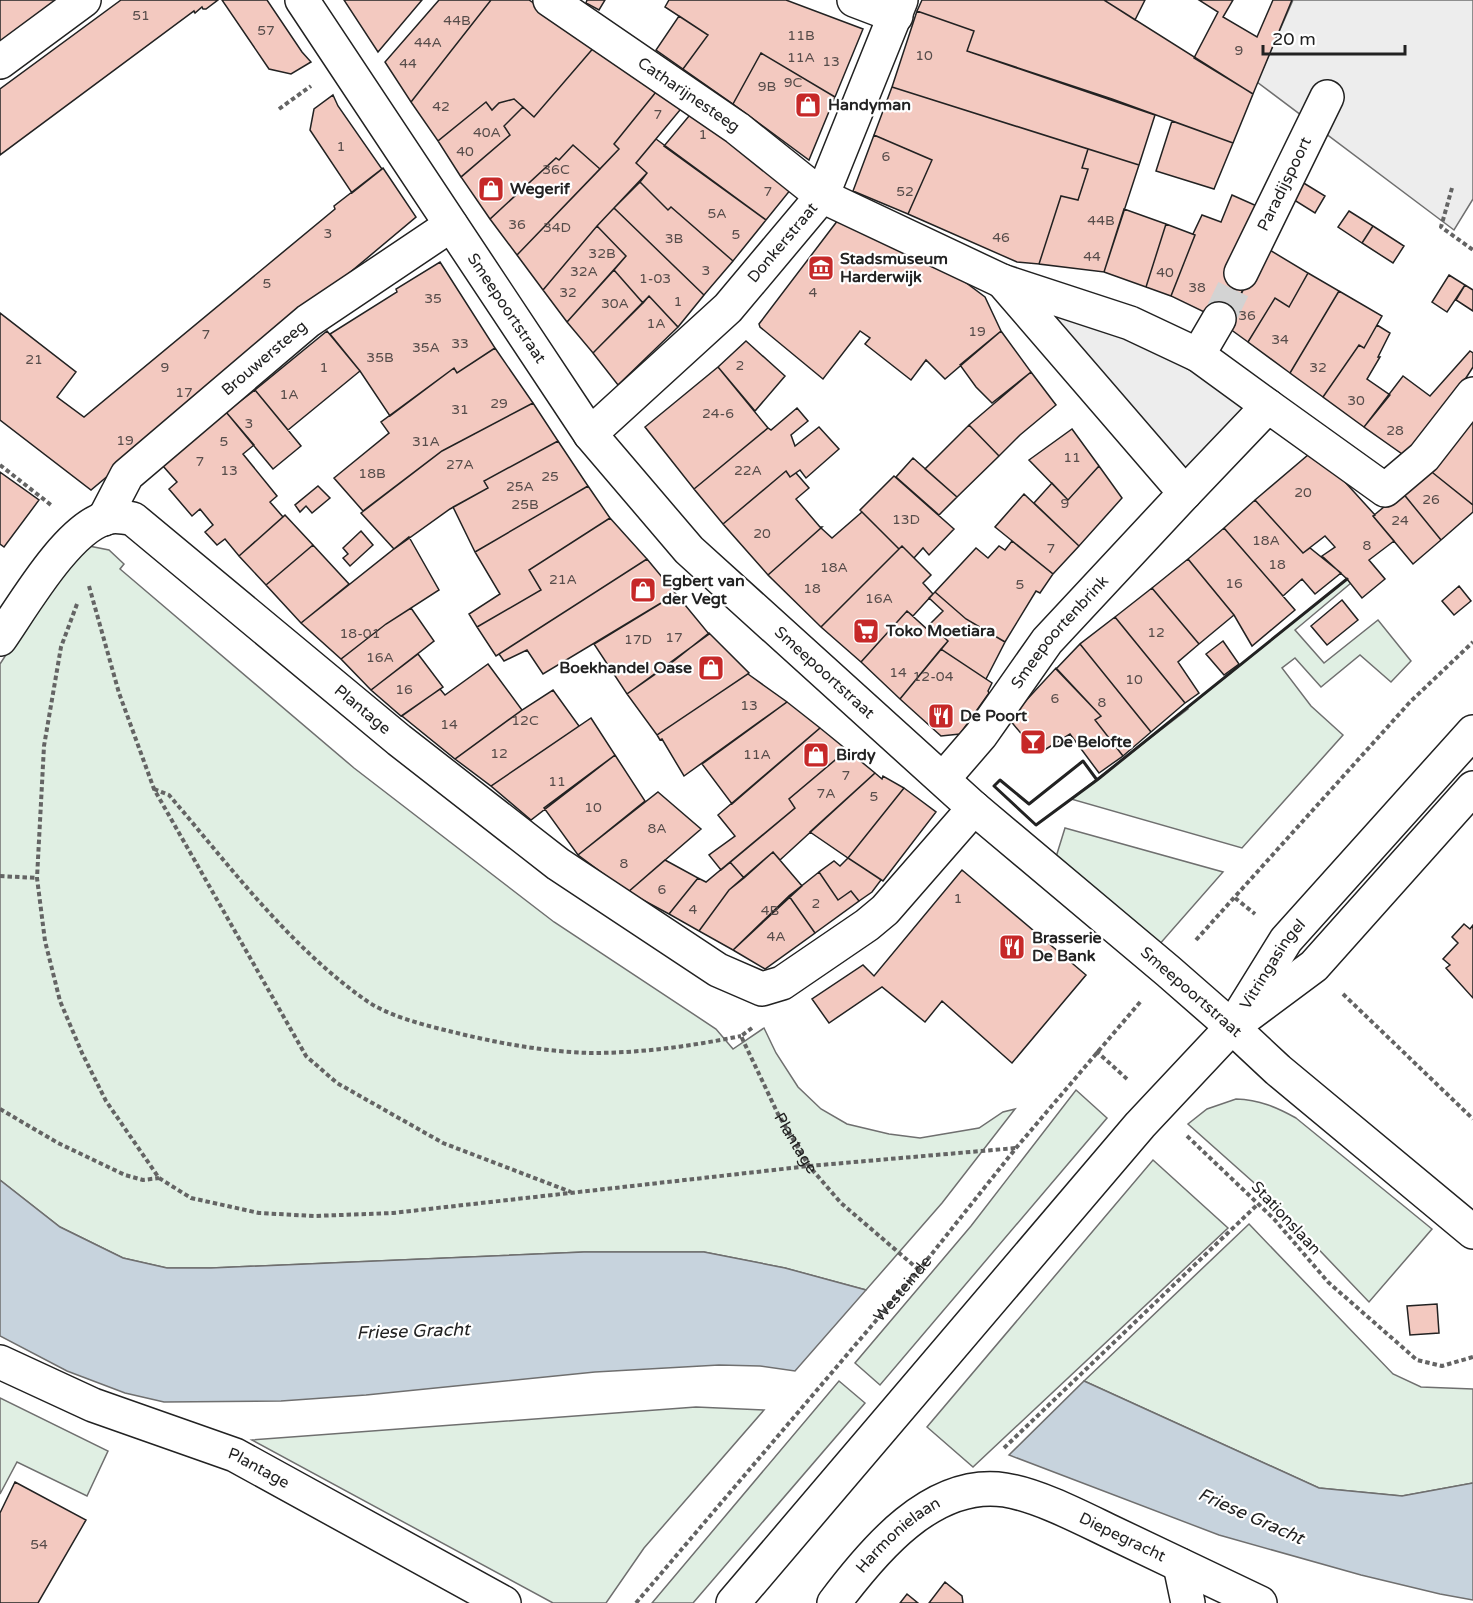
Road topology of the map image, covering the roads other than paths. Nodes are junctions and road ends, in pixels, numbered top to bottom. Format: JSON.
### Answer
{"nodes":[{"id":1,"x":84,"y":0,"type":"edge"},
{"id":2,"x":302,"y":0,"type":"edge"},
{"id":3,"x":550,"y":0,"type":"edge"},
{"id":4,"x":854,"y":0,"type":"edge"},
{"id":5,"x":898,"y":8,"type":"edge"},
{"id":6,"x":0,"y":62,"type":"edge"},
{"id":7,"x":1327,"y":97,"type":"dead end"},
{"id":8,"x":822,"y":196,"type":"junction"},
{"id":9,"x":451,"y":225,"type":"junction"},
{"id":10,"x":1241,"y":273,"type":"tunnel mouth"},
{"id":11,"x":1002,"y":281,"type":"junction"},
{"id":12,"x":1220,"y":319,"type":"tunnel mouth"},
{"id":13,"x":1198,"y":355,"type":"junction"},
{"id":14,"x":1473,"y":394,"type":"edge"},
{"id":15,"x":1268,"y":406,"type":"junction"},
{"id":16,"x":590,"y":434,"type":"junction"},
{"id":17,"x":1185,"y":493,"type":"junction"},
{"id":18,"x":93,"y":524,"type":"junction"},
{"id":19,"x":0,"y":639,"type":"edge"},
{"id":20,"x":1473,"y":732,"type":"edge"},
{"id":21,"x":943,"y":780,"type":"junction"},
{"id":22,"x":1473,"y":788,"type":"edge"},
{"id":23,"x":974,"y":808,"type":"junction"},
{"id":24,"x":1232,"y":1028,"type":"junction"},
{"id":25,"x":1473,"y":1232,"type":"edge"},
{"id":26,"x":0,"y":1362,"type":"edge"},
{"id":27,"x":978,"y":1491,"type":"joint"},
{"id":28,"x":1180,"y":1565,"type":"junction"},
{"id":29,"x":504,"y":1603,"type":"edge"},
{"id":30,"x":733,"y":1603,"type":"edge"},
{"id":31,"x":834,"y":1603,"type":"edge"},
{"id":32,"x":1188,"y":1603,"type":"edge"},
{"id":33,"x":1260,"y":1603,"type":"edge"}],
"edges":[{"from":1,"to":6,"type":"street"},
{"from":2,"to":9,"type":"street","name":"Smeepoortstraat"},
{"from":3,"to":8,"type":"street","name":"Catharijnesteeg"},
{"from":4,"to":5,"type":"street"},
{"from":5,"to":8,"type":"street","name":"Donkerstraat"},
{"from":7,"to":10,"type":"street","name":"Paradijspoort"},
{"from":8,"to":11,"type":"street"},
{"from":8,"to":16,"type":"street","name":"Donkerstraat"},
{"from":9,"to":16,"type":"street","name":"Smeepoortstraat"},
{"from":9,"to":18,"type":"street","name":"Brouwersteeg"},
{"from":11,"to":13,"type":"street"},
{"from":11,"to":17,"type":"street"},
{"from":12,"to":13,"type":"street"},
{"from":13,"to":15,"type":"street"},
{"from":14,"to":15,"type":"street"},
{"from":15,"to":17,"type":"street","name":"Smeepoortenbrink"},
{"from":16,"to":21,"type":"street","name":"Smeepoortstraat"},
{"from":17,"to":21,"type":"street","name":"Smeepoortenbrink"},
{"from":18,"to":19,"type":"street"},
{"from":18,"to":23,"type":"street","name":"Plantage"},
{"from":20,"to":24,"type":"street","name":"Vitringasingel"},
{"from":21,"to":23,"type":"street","name":"Smeepoortstraat"},
{"from":22,"to":24,"type":"street","name":"Vitringasingel"},
{"from":23,"to":24,"type":"street","name":"Smeepoortstraat"},
{"from":24,"to":25,"type":"street","name":"Smeepoortstraat"},
{"from":24,"to":30,"type":"street"},
{"from":26,"to":29,"type":"street","name":"Plantage"},
{"from":27,"to":28,"type":"street","name":"Diepegracht"},
{"from":27,"to":31,"type":"street","name":"Harmonielaan"},
{"from":28,"to":32,"type":"street"},
{"from":28,"to":33,"type":"street","name":"Diepegracht"}]}
